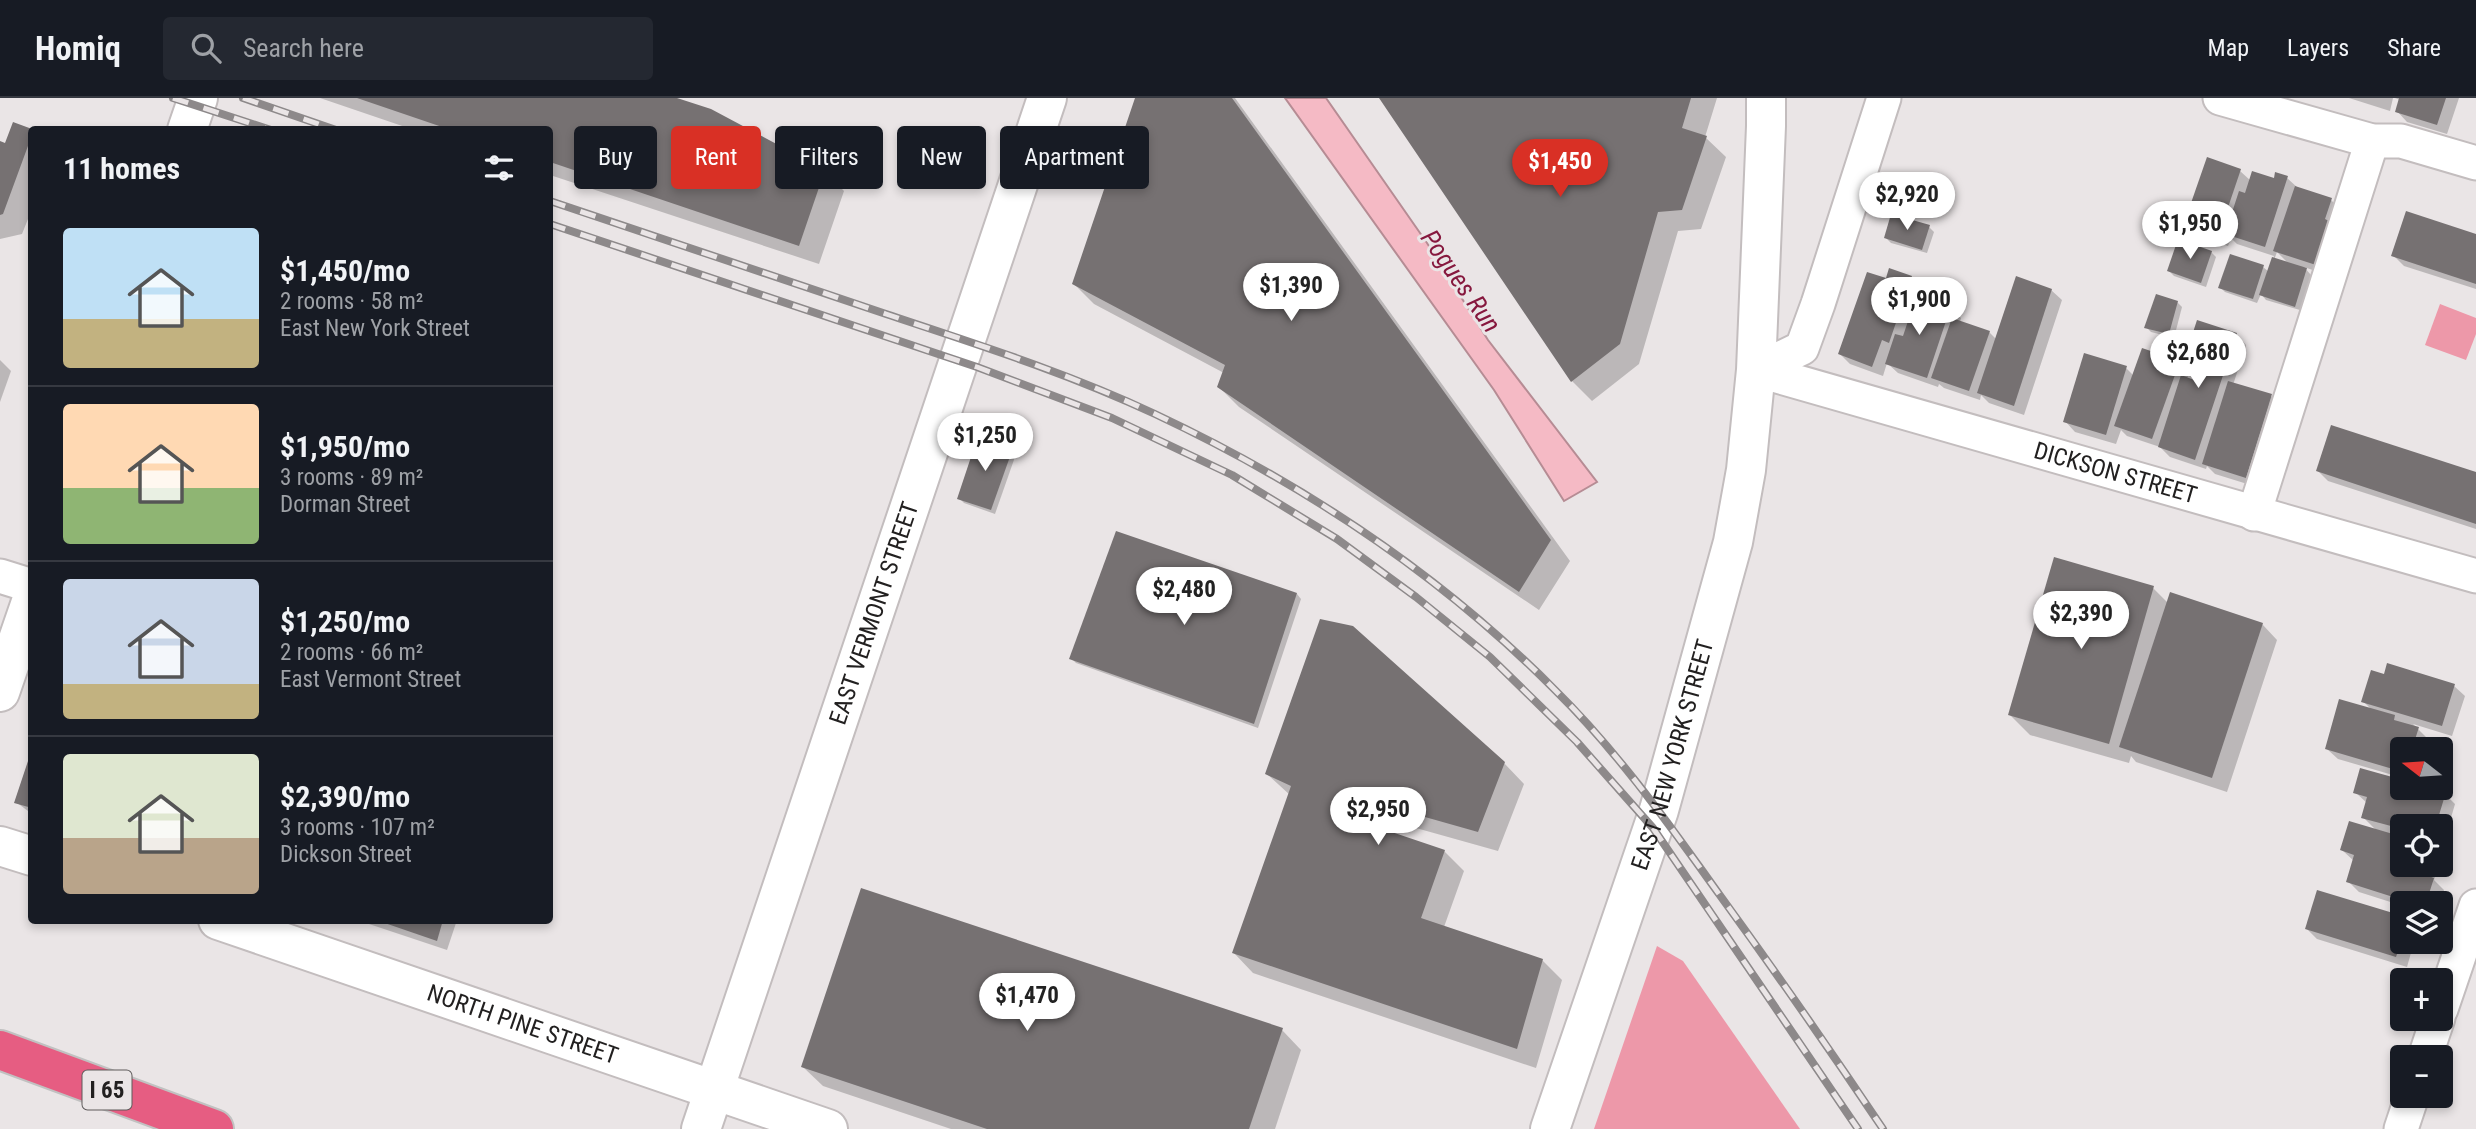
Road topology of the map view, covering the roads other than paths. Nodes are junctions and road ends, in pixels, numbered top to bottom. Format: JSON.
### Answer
{"nodes":[{"id":1,"x":198,"y":98,"type":"edge"},
{"id":2,"x":1047,"y":98,"type":"edge"},
{"id":3,"x":1766,"y":98,"type":"edge"},
{"id":4,"x":1884,"y":98,"type":"edge"},
{"id":5,"x":2236,"y":100,"type":"edge"},
{"id":6,"x":188,"y":126,"type":"edge"},
{"id":7,"x":2372,"y":141,"type":"junction"},
{"id":8,"x":2476,"y":163,"type":"edge"},
{"id":9,"x":1756,"y":370,"type":"junction"},
{"id":10,"x":2254,"y":514,"type":"junction"},
{"id":11,"x":0,"y":576,"type":"edge"},
{"id":12,"x":2476,"y":576,"type":"edge"},
{"id":13,"x":28,"y":585,"type":"edge"},
{"id":14,"x":28,"y":611,"type":"edge"},
{"id":15,"x":0,"y":692,"type":"edge"},
{"id":16,"x":0,"y":846,"type":"edge"},
{"id":17,"x":28,"y":855,"type":"edge"},
{"id":18,"x":2476,"y":906,"type":"edge"},
{"id":19,"x":230,"y":924,"type":"edge"},
{"id":20,"x":2453,"y":974,"type":"edge"},
{"id":21,"x":0,"y":1051,"type":"edge"},
{"id":22,"x":715,"y":1091,"type":"junction"},
{"id":23,"x":2408,"y":1108,"type":"edge"},
{"id":24,"x":214,"y":1129,"type":"edge"},
{"id":25,"x":701,"y":1129,"type":"edge"},
{"id":26,"x":828,"y":1129,"type":"edge"},
{"id":27,"x":1550,"y":1129,"type":"edge"},
{"id":28,"x":2401,"y":1129,"type":"edge"}],
"edges":[{"from":1,"to":6,"type":"main road"},
{"from":2,"to":22,"type":"main road","name":"EAST VERMONT STREET"},
{"from":3,"to":9,"type":"main road","name":"EAST NEW YORK STREET"},
{"from":4,"to":9,"type":"street"},
{"from":5,"to":7,"type":"street"},
{"from":7,"to":8,"type":"street"},
{"from":7,"to":10,"type":"street"},
{"from":9,"to":10,"type":"street","name":"DICKSON STREET"},
{"from":9,"to":27,"type":"main road","name":"EAST NEW YORK STREET"},
{"from":10,"to":12,"type":"street","name":"DICKSON STREET"},
{"from":11,"to":13,"type":"street"},
{"from":14,"to":15,"type":"main road"},
{"from":16,"to":17,"type":"main road"},
{"from":18,"to":20,"type":"street"},
{"from":19,"to":22,"type":"main road","name":"NORTH PINE STREET"},
{"from":21,"to":24,"type":"highway","number":"I 65"},
{"from":22,"to":25,"type":"main road","name":"EAST VERMONT STREET"},
{"from":22,"to":26,"type":"main road","name":"NORTH PINE STREET"},
{"from":23,"to":28,"type":"street"}]}
